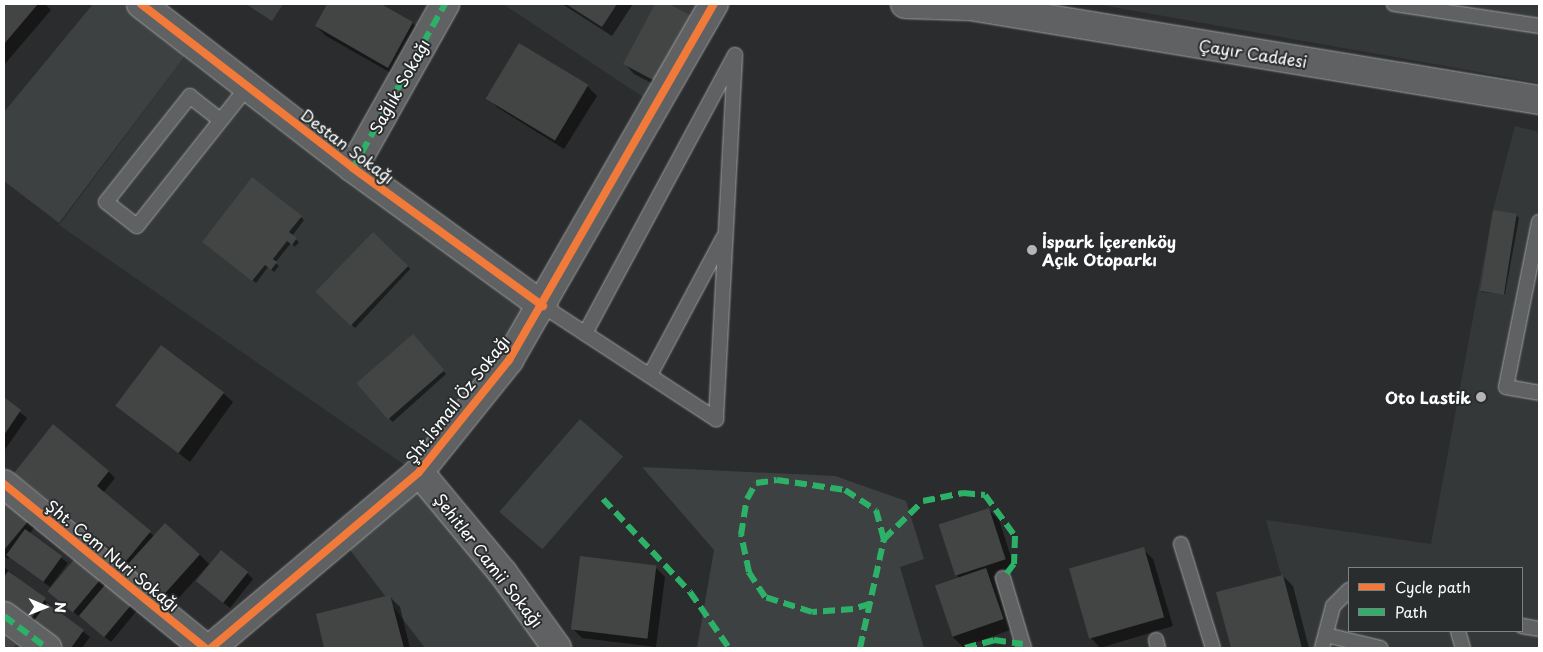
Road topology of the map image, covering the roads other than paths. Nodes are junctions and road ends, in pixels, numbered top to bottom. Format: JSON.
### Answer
{"nodes":[{"id":1,"x":141,"y":4,"type":"edge"},
{"id":2,"x":445,"y":4,"type":"edge"},
{"id":3,"x":714,"y":4,"type":"edge"},
{"id":4,"x":905,"y":4,"type":"edge"},
{"id":5,"x":1394,"y":4,"type":"edge"},
{"id":6,"x":963,"y":5,"type":"edge"},
{"id":7,"x":1539,"y":26,"type":"edge"},
{"id":8,"x":247,"y":86,"type":"junction"},
{"id":9,"x":1539,"y":100,"type":"edge"},
{"id":10,"x":220,"y":119,"type":"junction"},
{"id":11,"x":353,"y":168,"type":"junction"},
{"id":12,"x":1539,"y":222,"type":"edge"},
{"id":13,"x":726,"y":233,"type":"junction"},
{"id":14,"x":543,"y":306,"type":"junction"},
{"id":15,"x":585,"y":333,"type":"junction"},
{"id":16,"x":650,"y":375,"type":"junction"},
{"id":17,"x":1539,"y":393,"type":"edge"},
{"id":18,"x":419,"y":472,"type":"junction"},
{"id":19,"x":4,"y":484,"type":"edge"},
{"id":20,"x":1181,"y":544,"type":"dead end"},
{"id":21,"x":1003,"y":578,"type":"dead end"},
{"id":22,"x":1348,"y":591,"type":"edge"},
{"id":23,"x":4,"y":616,"type":"edge"},
{"id":24,"x":1523,"y":626,"type":"edge"},
{"id":25,"x":1539,"y":629,"type":"edge"},
{"id":26,"x":1458,"y":632,"type":"edge"},
{"id":27,"x":1324,"y":642,"type":"edge"},
{"id":28,"x":47,"y":648,"type":"edge"},
{"id":29,"x":205,"y":648,"type":"edge"},
{"id":30,"x":211,"y":648,"type":"edge"},
{"id":31,"x":557,"y":648,"type":"edge"},
{"id":32,"x":1024,"y":648,"type":"edge"},
{"id":33,"x":1213,"y":648,"type":"edge"},
{"id":34,"x":1380,"y":648,"type":"edge"},
{"id":35,"x":1463,"y":648,"type":"edge"}],
"edges":[{"from":1,"to":8,"type":"street","name":"Destan Sokağı"},
{"from":2,"to":11,"type":"street","name":"Sağlık Sokağı"},
{"from":3,"to":14,"type":"street","name":"Şht.İsmail Öz Sokağı"},
{"from":4,"to":6,"type":"street","name":"Çayır Caddesi"},
{"from":5,"to":7,"type":"lane"},
{"from":6,"to":9,"type":"street","name":"Çayır Caddesi"},
{"from":8,"to":10,"type":"lane"},
{"from":8,"to":11,"type":"street","name":"Destan Sokağı"},
{"from":10,"to":10,"type":"lane"},
{"from":11,"to":14,"type":"street","name":"Destan Sokağı"},
{"from":12,"to":17,"type":"lane"},
{"from":13,"to":15,"type":"lane"},
{"from":13,"to":16,"type":"lane"},
{"from":13,"to":16,"type":"lane"},
{"from":14,"to":15,"type":"lane"},
{"from":14,"to":18,"type":"street","name":"Şht.İsmail Öz Sokağı"},
{"from":15,"to":16,"type":"lane"},
{"from":18,"to":30,"type":"street","name":"Şht.İsmail Öz Sokağı"},
{"from":18,"to":31,"type":"street","name":"Şehitler Camii Sokağı"},
{"from":19,"to":29,"type":"street","name":"Şht. Cem Nuri Sokağı"},
{"from":20,"to":33,"type":"lane"},
{"from":21,"to":32,"type":"lane"},
{"from":22,"to":27,"type":"lane"},
{"from":23,"to":28,"type":"street"},
{"from":24,"to":25,"type":"lane"},
{"from":26,"to":35,"type":"lane"},
{"from":27,"to":34,"type":"lane"}]}
